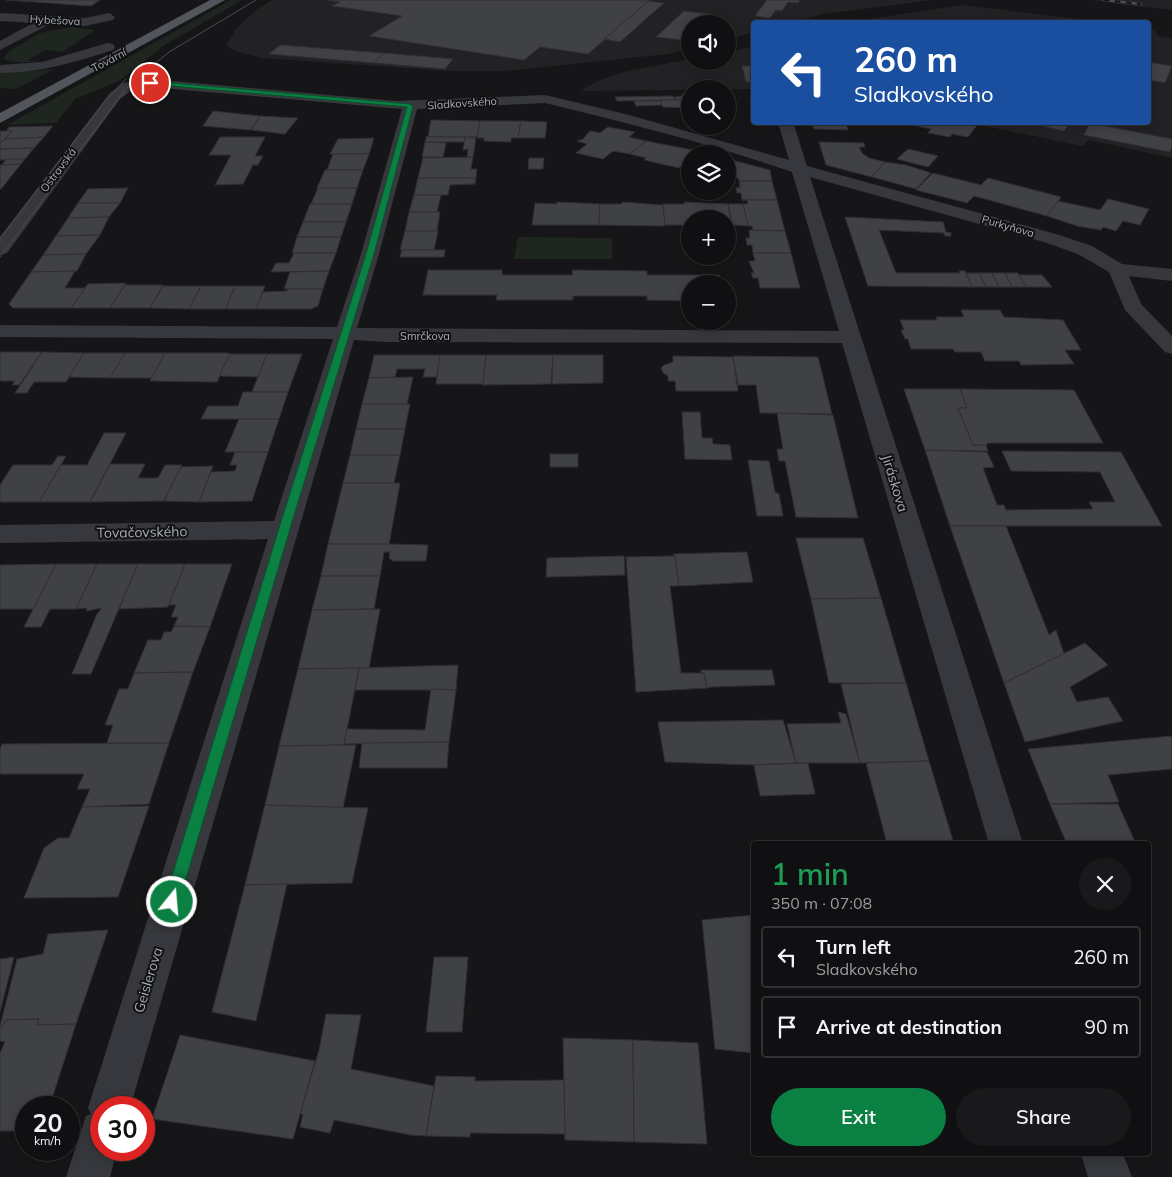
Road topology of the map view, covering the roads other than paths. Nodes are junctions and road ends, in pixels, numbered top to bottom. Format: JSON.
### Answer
{"nodes":[{"id":1,"x":197,"y":0,"type":"edge"},
{"id":2,"x":219,"y":0,"type":"edge"},
{"id":3,"x":0,"y":17,"type":"edge"},
{"id":4,"x":109,"y":17,"type":"dead end"},
{"id":5,"x":46,"y":20,"type":"junction"},
{"id":6,"x":0,"y":46,"type":"edge"},
{"id":7,"x":108,"y":47,"type":"junction"},
{"id":8,"x":3,"y":70,"type":"edge"},
{"id":9,"x":118,"y":92,"type":"joint"},
{"id":10,"x":0,"y":105,"type":"edge"},
{"id":11,"x":410,"y":106,"type":"junction"},
{"id":12,"x":0,"y":120,"type":"edge"},
{"id":13,"x":787,"y":125,"type":"edge"},
{"id":14,"x":800,"y":169,"type":"junction"},
{"id":15,"x":0,"y":249,"type":"edge"},
{"id":16,"x":1117,"y":269,"type":"junction"},
{"id":17,"x":1172,"y":275,"type":"edge"},
{"id":18,"x":0,"y":331,"type":"edge"},
{"id":19,"x":344,"y":334,"type":"junction"},
{"id":20,"x":850,"y":338,"type":"junction"},
{"id":21,"x":1172,"y":348,"type":"edge"},
{"id":22,"x":284,"y":530,"type":"junction"},
{"id":23,"x":0,"y":534,"type":"edge"},
{"id":24,"x":1005,"y":841,"type":"edge"},
{"id":25,"x":113,"y":1096,"type":"edge"},
{"id":26,"x":1103,"y":1156,"type":"edge"},
{"id":27,"x":93,"y":1161,"type":"edge"},
{"id":28,"x":88,"y":1177,"type":"edge"},
{"id":29,"x":1110,"y":1177,"type":"edge"}],
"edges":[{"from":1,"to":7,"type":"main road","name":"Tovární"},
{"from":2,"to":12,"type":"main road","name":"Tovární"},
{"from":3,"to":5,"type":"street","name":"Hybešova"},
{"from":4,"to":5,"type":"street","name":"Hybešova"},
{"from":5,"to":6,"type":"street"},
{"from":7,"to":8,"type":"street"},
{"from":7,"to":10,"type":"main road","name":"Tovární"},
{"from":9,"to":11,"type":"street","name":"Sladkovského"},
{"from":9,"to":15,"type":"street","name":"Ostravská"},
{"from":11,"to":14,"type":"street","name":"Sladkovského"},
{"from":11,"to":19,"type":"street","name":"Geislerova"},
{"from":13,"to":14,"type":"street","name":"Jiráskova"},
{"from":14,"to":16,"type":"street","name":"Purkyňova"},
{"from":14,"to":20,"type":"street","name":"Jiráskova"},
{"from":16,"to":17,"type":"street"},
{"from":16,"to":21,"type":"street"},
{"from":18,"to":19,"type":"street","name":"Smrčkova"},
{"from":19,"to":20,"type":"street","name":"Smrčkova"},
{"from":19,"to":22,"type":"street","name":"Geislerova"},
{"from":20,"to":24,"type":"street","name":"Jiráskova"},
{"from":22,"to":23,"type":"street","name":"Tovačovského"},
{"from":22,"to":25,"type":"street","name":"Geislerova"},
{"from":26,"to":29,"type":"street"},
{"from":27,"to":28,"type":"street"}]}
